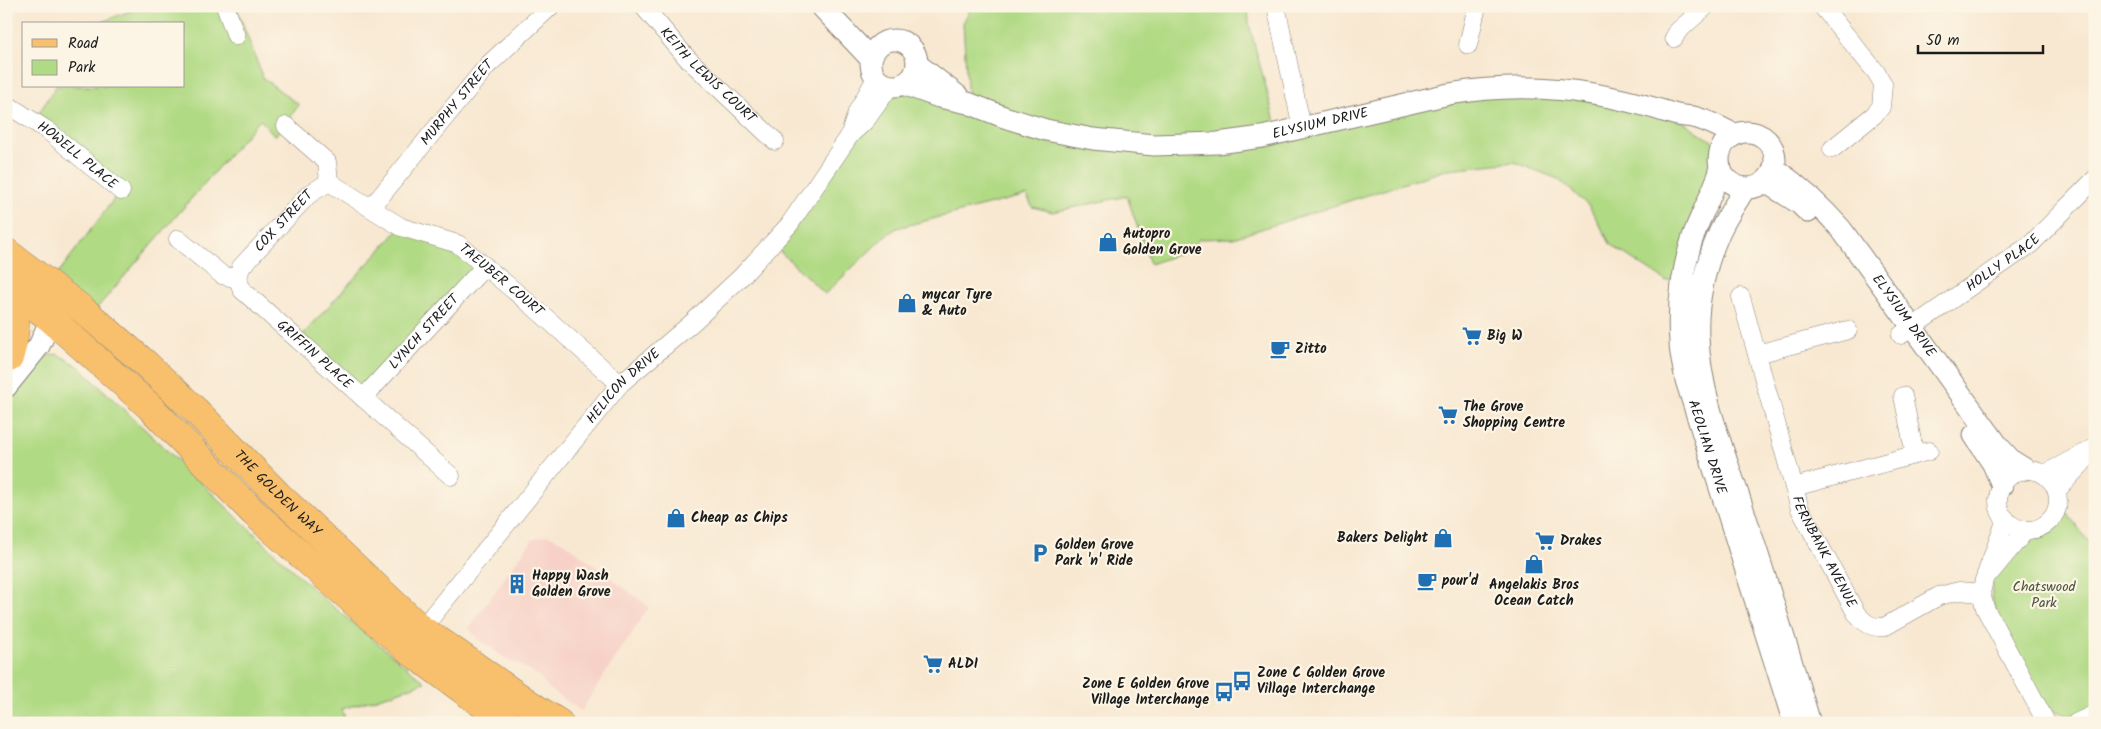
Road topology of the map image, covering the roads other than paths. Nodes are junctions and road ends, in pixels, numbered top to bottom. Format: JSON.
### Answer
{"nodes":[{"id":1,"x":225,"y":6,"type":"edge"},
{"id":2,"x":551,"y":6,"type":"edge"},
{"id":3,"x":643,"y":6,"type":"edge"},
{"id":4,"x":1276,"y":6,"type":"edge"},
{"id":5,"x":1477,"y":6,"type":"edge"},
{"id":6,"x":1706,"y":6,"type":"edge"},
{"id":7,"x":1822,"y":6,"type":"edge"},
{"id":8,"x":825,"y":10,"type":"edge"},
{"id":9,"x":236,"y":36,"type":"dead end"},
{"id":10,"x":1674,"y":38,"type":"dead end"},
{"id":11,"x":1468,"y":45,"type":"dead end"},
{"id":12,"x":917,"y":64,"type":"junction"},
{"id":13,"x":884,"y":70,"type":"junction"},
{"id":14,"x":968,"y":103,"type":"junction"},
{"id":15,"x":6,"y":104,"type":"edge"},
{"id":16,"x":1672,"y":114,"type":"junction"},
{"id":17,"x":286,"y":126,"type":"dead end"},
{"id":18,"x":1302,"y":128,"type":"junction"},
{"id":19,"x":1735,"y":135,"type":"junction"},
{"id":20,"x":775,"y":141,"type":"dead end"},
{"id":21,"x":1832,"y":149,"type":"dead end"},
{"id":22,"x":1720,"y":161,"type":"junction"},
{"id":23,"x":1761,"y":179,"type":"junction"},
{"id":24,"x":2095,"y":179,"type":"edge"},
{"id":25,"x":335,"y":185,"type":"junction"},
{"id":26,"x":121,"y":191,"type":"dead end"},
{"id":27,"x":372,"y":208,"type":"junction"},
{"id":28,"x":178,"y":239,"type":"dead end"},
{"id":29,"x":485,"y":266,"type":"junction"},
{"id":30,"x":11,"y":272,"type":"edge"},
{"id":31,"x":238,"y":279,"type":"junction"},
{"id":32,"x":1741,"y":298,"type":"dead end"},
{"id":33,"x":82,"y":309,"type":"junction"},
{"id":34,"x":51,"y":319,"type":"junction"},
{"id":35,"x":1848,"y":330,"type":"dead end"},
{"id":36,"x":1906,"y":331,"type":"junction"},
{"id":37,"x":1757,"y":354,"type":"junction"},
{"id":38,"x":8,"y":360,"type":"edge"},
{"id":39,"x":620,"y":384,"type":"junction"},
{"id":40,"x":6,"y":387,"type":"edge"},
{"id":41,"x":1903,"y":396,"type":"dead end"},
{"id":42,"x":363,"y":398,"type":"junction"},
{"id":43,"x":2095,"y":448,"type":"edge"},
{"id":44,"x":2035,"y":472,"type":"junction"},
{"id":45,"x":451,"y":476,"type":"dead end"},
{"id":46,"x":2002,"y":484,"type":"junction"},
{"id":47,"x":1794,"y":487,"type":"junction"},
{"id":48,"x":2057,"y":490,"type":"junction"},
{"id":49,"x":2006,"y":519,"type":"junction"},
{"id":50,"x":2026,"y":530,"type":"junction"},
{"id":51,"x":1983,"y":586,"type":"junction"},
{"id":52,"x":414,"y":639,"type":"junction"},
{"id":53,"x":2095,"y":714,"type":"edge"},
{"id":54,"x":2046,"y":722,"type":"edge"},
{"id":55,"x":508,"y":723,"type":"edge"},
{"id":56,"x":559,"y":723,"type":"edge"},
{"id":57,"x":1794,"y":723,"type":"edge"},
{"id":58,"x":1810,"y":723,"type":"edge"},
{"id":59,"x":2062,"y":723,"type":"edge"},
{"id":60,"x":2076,"y":723,"type":"edge"}],
"edges":[{"from":1,"to":9,"type":"street"},
{"from":2,"to":27,"type":"street","name":"MURPHY STREET"},
{"from":3,"to":20,"type":"street","name":"KEITH LEWIS COURT"},
{"from":4,"to":18,"type":"street"},
{"from":5,"to":11,"type":"street"},
{"from":6,"to":10,"type":"street"},
{"from":7,"to":21,"type":"street"},
{"from":8,"to":13,"type":"street","name":"ELYSIUM DRIVE"},
{"from":12,"to":13,"type":"street"},
{"from":12,"to":13,"type":"street","name":"ELYSIUM DRIVE"},
{"from":12,"to":14,"type":"street","name":"ELYSIUM DRIVE"},
{"from":13,"to":14,"type":"street","name":"ELYSIUM DRIVE"},
{"from":13,"to":39,"type":"street","name":"HELICON DRIVE"},
{"from":14,"to":18,"type":"street","name":"ELYSIUM DRIVE"},
{"from":15,"to":26,"type":"street","name":"HOWELL PLACE"},
{"from":16,"to":18,"type":"street","name":"ELYSIUM DRIVE"},
{"from":16,"to":19,"type":"street","name":"ELYSIUM DRIVE"},
{"from":16,"to":22,"type":"street","name":"ELYSIUM DRIVE"},
{"from":17,"to":25,"type":"street"},
{"from":19,"to":22,"type":"street"},
{"from":19,"to":23,"type":"street"},
{"from":22,"to":23,"type":"street"},
{"from":22,"to":57,"type":"street","name":"AEOLIAN DRIVE"},
{"from":23,"to":36,"type":"street","name":"ELYSIUM DRIVE"},
{"from":23,"to":58,"type":"street","name":"AEOLIAN DRIVE"},
{"from":24,"to":36,"type":"street","name":"HOLLY PLACE"},
{"from":25,"to":27,"type":"street","name":"TAEUBER COURT"},
{"from":25,"to":31,"type":"street","name":"COX STREET"},
{"from":27,"to":29,"type":"street","name":"TAEUBER COURT"},
{"from":28,"to":31,"type":"street"},
{"from":29,"to":39,"type":"street","name":"TAEUBER COURT"},
{"from":29,"to":42,"type":"street","name":"LYNCH STREET"},
{"from":30,"to":33,"type":"main road","name":"THE GOLDEN WAY"},
{"from":30,"to":34,"type":"main road"},
{"from":30,"to":38,"type":"main road"},
{"from":31,"to":42,"type":"street","name":"GRIFFIN PLACE"},
{"from":32,"to":37,"type":"street","name":"FERNBANK AVENUE"},
{"from":33,"to":34,"type":"main road"},
{"from":33,"to":52,"type":"main road","name":"THE GOLDEN WAY"},
{"from":34,"to":38,"type":"street"},
{"from":34,"to":40,"type":"street"},
{"from":34,"to":52,"type":"main road","name":"THE GOLDEN WAY"},
{"from":35,"to":37,"type":"street"},
{"from":36,"to":44,"type":"street","name":"ELYSIUM DRIVE"},
{"from":36,"to":46,"type":"street","name":"ELYSIUM DRIVE"},
{"from":37,"to":47,"type":"street","name":"FERNBANK AVENUE"},
{"from":39,"to":52,"type":"street","name":"HELICON DRIVE"},
{"from":41,"to":47,"type":"street"},
{"from":42,"to":45,"type":"street","name":"GRIFFIN PLACE"},
{"from":43,"to":44,"type":"street"},
{"from":43,"to":48,"type":"street"},
{"from":44,"to":46,"type":"street"},
{"from":44,"to":48,"type":"street"},
{"from":46,"to":49,"type":"street"},
{"from":47,"to":51,"type":"street","name":"FERNBANK AVENUE"},
{"from":48,"to":50,"type":"street"},
{"from":49,"to":50,"type":"street"},
{"from":49,"to":51,"type":"street"},
{"from":50,"to":51,"type":"street"},
{"from":51,"to":54,"type":"street"},
{"from":52,"to":55,"type":"main road","name":"THE GOLDEN WAY"},
{"from":52,"to":56,"type":"main road","name":"THE GOLDEN WAY"},
{"from":53,"to":60,"type":"street"},
{"from":54,"to":59,"type":"street"}]}
